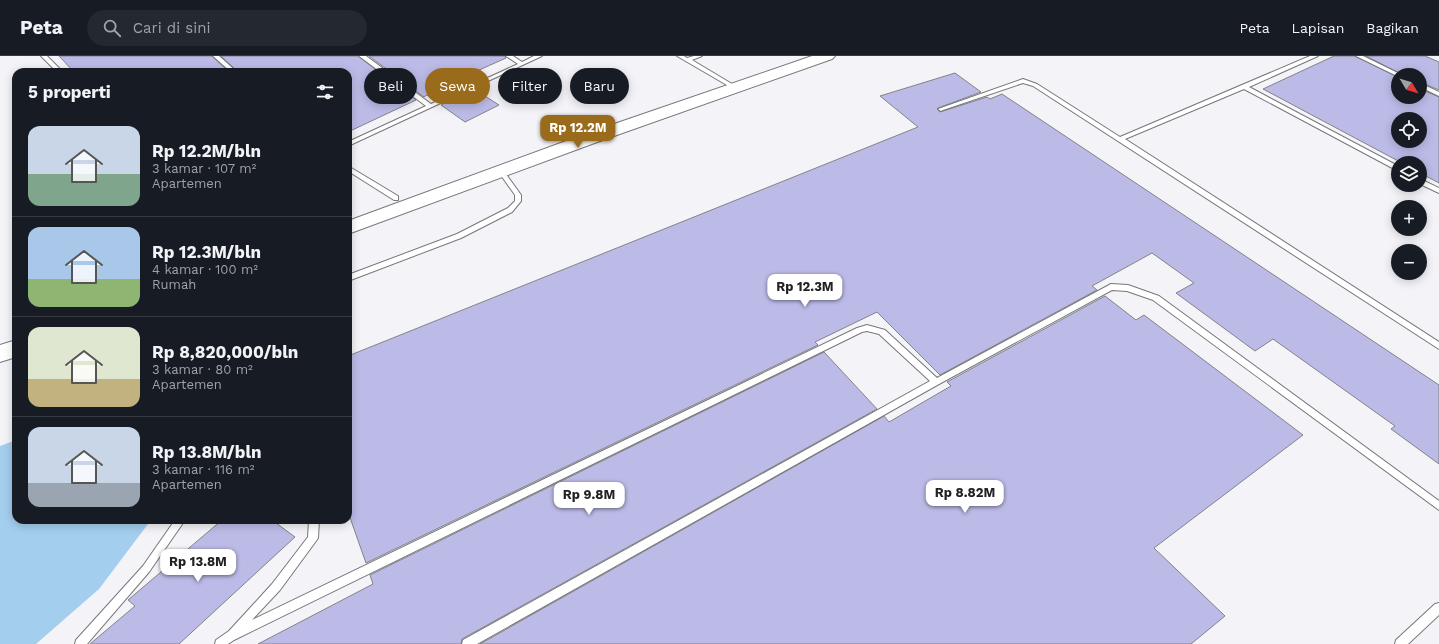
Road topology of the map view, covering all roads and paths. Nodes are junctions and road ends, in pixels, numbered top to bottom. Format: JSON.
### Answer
{"nodes":[{"id":1,"x":44,"y":56,"type":"edge"},
{"id":2,"x":216,"y":56,"type":"edge"},
{"id":3,"x":362,"y":56,"type":"edge"},
{"id":4,"x":509,"y":56,"type":"edge"},
{"id":5,"x":540,"y":56,"type":"edge"},
{"id":6,"x":680,"y":56,"type":"edge"},
{"id":7,"x":699,"y":56,"type":"edge"},
{"id":8,"x":800,"y":56,"type":"edge"},
{"id":9,"x":827,"y":56,"type":"edge"},
{"id":10,"x":1315,"y":56,"type":"edge"},
{"id":11,"x":1359,"y":56,"type":"edge"},
{"id":12,"x":687,"y":60,"type":"junction"},
{"id":13,"x":522,"y":64,"type":"junction"},
{"id":14,"x":56,"y":68,"type":"edge"},
{"id":15,"x":230,"y":68,"type":"edge"},
{"id":16,"x":1391,"y":71,"type":"edge"},
{"id":17,"x":729,"y":84,"type":"junction"},
{"id":18,"x":1244,"y":87,"type":"junction"},
{"id":19,"x":1427,"y":88,"type":"edge"},
{"id":20,"x":1439,"y":94,"type":"edge"},
{"id":21,"x":430,"y":106,"type":"junction"},
{"id":22,"x":941,"y":110,"type":"dead end"},
{"id":23,"x":1120,"y":139,"type":"junction"},
{"id":24,"x":352,"y":142,"type":"edge"},
{"id":25,"x":1391,"y":166,"type":"edge"},
{"id":26,"x":352,"y":170,"type":"edge"},
{"id":27,"x":501,"y":171,"type":"junction"},
{"id":28,"x":1427,"y":185,"type":"edge"},
{"id":29,"x":1439,"y":191,"type":"edge"},
{"id":30,"x":396,"y":198,"type":"junction"},
{"id":31,"x":352,"y":214,"type":"edge"},
{"id":32,"x":352,"y":227,"type":"edge"},
{"id":33,"x":352,"y":276,"type":"edge"},
{"id":34,"x":12,"y":337,"type":"edge"},
{"id":35,"x":0,"y":341,"type":"edge"},
{"id":36,"x":1439,"y":346,"type":"edge"},
{"id":37,"x":12,"y":350,"type":"edge"},
{"id":38,"x":0,"y":354,"type":"edge"},
{"id":39,"x":936,"y":382,"type":"junction"},
{"id":40,"x":1439,"y":506,"type":"edge"},
{"id":41,"x":177,"y":524,"type":"edge"},
{"id":42,"x":314,"y":524,"type":"edge"},
{"id":43,"x":1439,"y":608,"type":"edge"},
{"id":44,"x":230,"y":636,"type":"junction"},
{"id":45,"x":80,"y":644,"type":"edge"},
{"id":46,"x":220,"y":644,"type":"edge"},
{"id":47,"x":467,"y":644,"type":"edge"},
{"id":48,"x":1400,"y":644,"type":"edge"}],
"edges":[{"from":1,"to":14,"type":"lane"},
{"from":2,"to":15,"type":"lane"},
{"from":3,"to":21,"type":"lane"},
{"from":4,"to":13,"type":"lane"},
{"from":5,"to":13,"type":"lane"},
{"from":6,"to":12,"type":"lane"},
{"from":7,"to":12,"type":"lane"},
{"from":8,"to":17,"type":"street"},
{"from":9,"to":17,"type":"street"},
{"from":10,"to":18,"type":"lane"},
{"from":11,"to":16,"type":"lane"},
{"from":12,"to":17,"type":"lane"},
{"from":13,"to":21,"type":"lane"},
{"from":17,"to":27,"type":"street"},
{"from":17,"to":30,"type":"street"},
{"from":18,"to":23,"type":"lane"},
{"from":18,"to":25,"type":"lane"},
{"from":19,"to":20,"type":"lane"},
{"from":21,"to":24,"type":"lane"},
{"from":22,"to":23,"type":"lane"},
{"from":23,"to":36,"type":"lane"},
{"from":26,"to":30,"type":"lane"},
{"from":27,"to":32,"type":"street"},
{"from":27,"to":33,"type":"lane"},
{"from":28,"to":29,"type":"lane"},
{"from":30,"to":31,"type":"street"},
{"from":34,"to":35,"type":"street"},
{"from":37,"to":38,"type":"street"},
{"from":39,"to":40,"type":"lane"},
{"from":39,"to":44,"type":"lane"},
{"from":39,"to":47,"type":"lane"},
{"from":41,"to":45,"type":"lane"},
{"from":42,"to":44,"type":"lane"},
{"from":43,"to":48,"type":"lane"},
{"from":44,"to":46,"type":"lane"}]}
